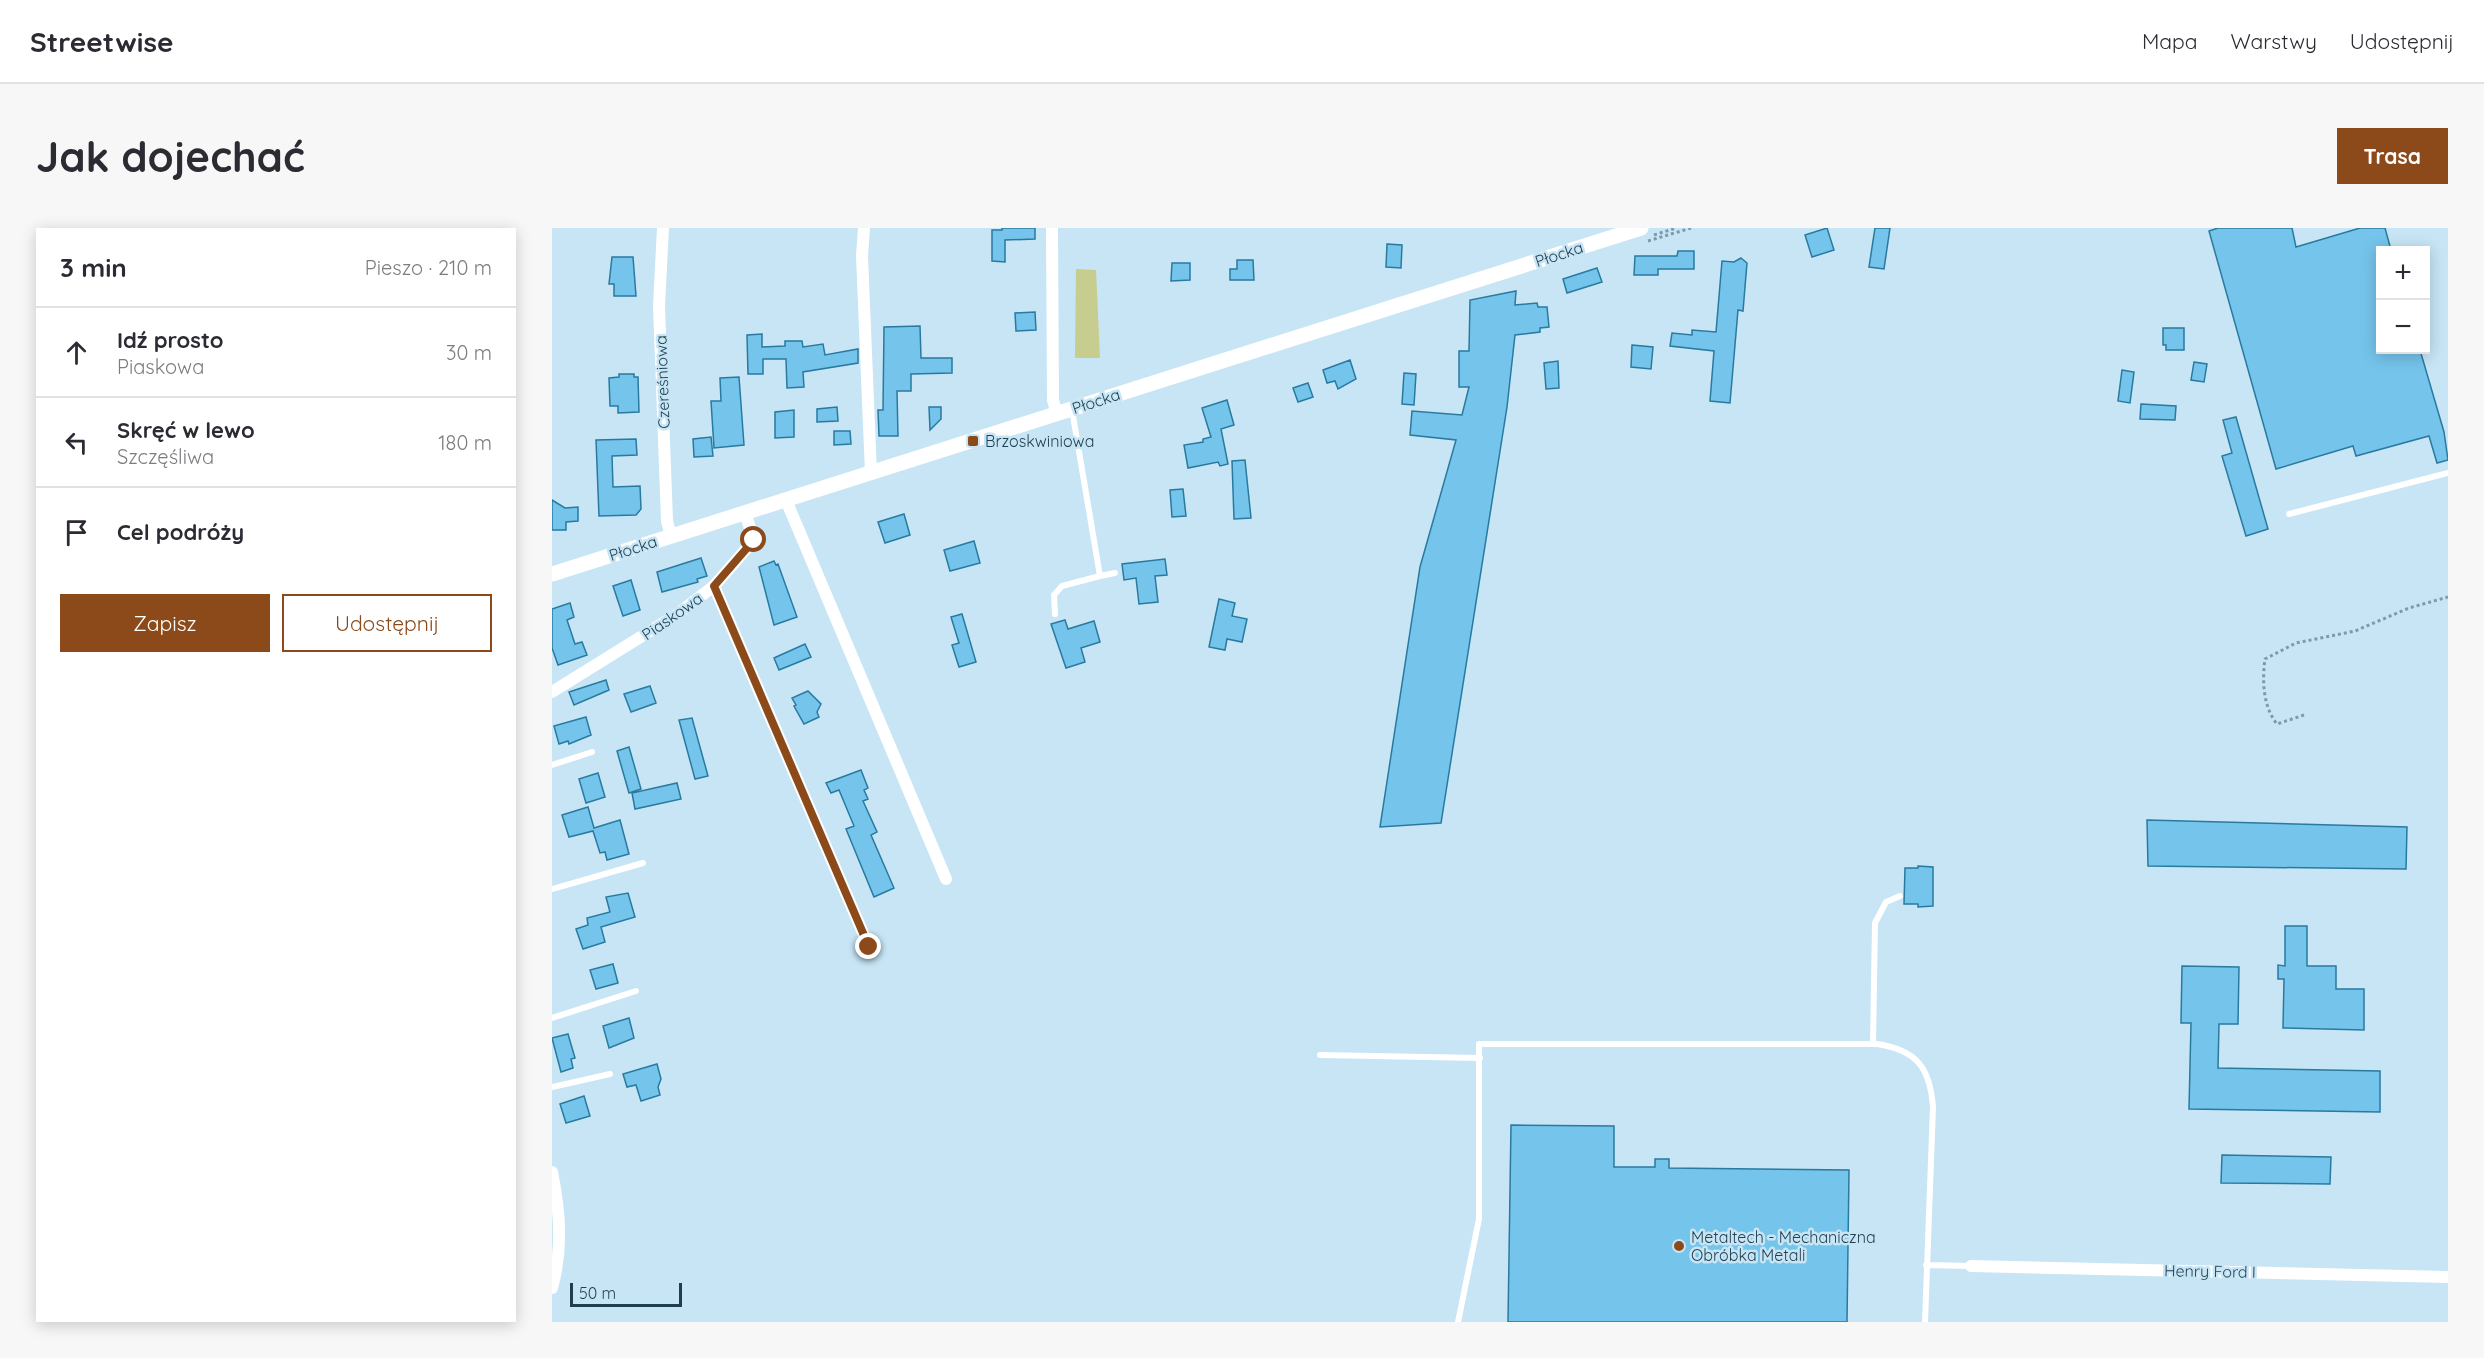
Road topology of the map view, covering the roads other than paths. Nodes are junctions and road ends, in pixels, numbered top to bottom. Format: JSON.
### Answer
{"nodes":[{"id":1,"x":663,"y":228,"type":"edge"},
{"id":2,"x":864,"y":228,"type":"edge"},
{"id":3,"x":1052,"y":228,"type":"edge"},
{"id":4,"x":1641,"y":228,"type":"edge"},
{"id":5,"x":1064,"y":412,"type":"junction"},
{"id":6,"x":871,"y":473,"type":"junction"},
{"id":7,"x":2448,"y":473,"type":"edge"},
{"id":8,"x":786,"y":500,"type":"junction"},
{"id":9,"x":745,"y":513,"type":"junction"},
{"id":10,"x":2289,"y":514,"type":"dead end"},
{"id":11,"x":671,"y":536,"type":"junction"},
{"id":12,"x":1115,"y":573,"type":"dead end"},
{"id":13,"x":552,"y":574,"type":"edge"},
{"id":14,"x":1100,"y":576,"type":"junction"},
{"id":15,"x":714,"y":586,"type":"junction"},
{"id":16,"x":1055,"y":614,"type":"dead end"},
{"id":17,"x":552,"y":692,"type":"edge"},
{"id":18,"x":592,"y":752,"type":"dead end"},
{"id":19,"x":552,"y":765,"type":"edge"},
{"id":20,"x":643,"y":863,"type":"dead end"},
{"id":21,"x":946,"y":879,"type":"dead end"},
{"id":22,"x":552,"y":889,"type":"edge"},
{"id":23,"x":1900,"y":896,"type":"dead end"},
{"id":24,"x":869,"y":947,"type":"dead end"},
{"id":25,"x":636,"y":991,"type":"dead end"},
{"id":26,"x":552,"y":1017,"type":"edge"},
{"id":27,"x":1873,"y":1044,"type":"junction"},
{"id":28,"x":1320,"y":1055,"type":"dead end"},
{"id":29,"x":1480,"y":1058,"type":"junction"},
{"id":30,"x":610,"y":1074,"type":"dead end"},
{"id":31,"x":552,"y":1087,"type":"edge"},
{"id":32,"x":552,"y":1172,"type":"edge"},
{"id":33,"x":1926,"y":1265,"type":"junction"},
{"id":34,"x":1971,"y":1266,"type":"joint"},
{"id":35,"x":2448,"y":1276,"type":"edge"},
{"id":36,"x":552,"y":1288,"type":"edge"},
{"id":37,"x":1458,"y":1322,"type":"edge"},
{"id":38,"x":1925,"y":1322,"type":"edge"}],
"edges":[{"from":1,"to":11,"type":"street","name":"Czereśniowa"},
{"from":2,"to":6,"type":"street"},
{"from":3,"to":5,"type":"street"},
{"from":4,"to":5,"type":"street","name":"Płocka"},
{"from":5,"to":6,"type":"street","name":"Płocka"},
{"from":5,"to":14,"type":"lane"},
{"from":6,"to":8,"type":"street","name":"Płocka"},
{"from":7,"to":10,"type":"lane"},
{"from":8,"to":9,"type":"street","name":"Płocka"},
{"from":8,"to":21,"type":"street"},
{"from":9,"to":11,"type":"street","name":"Płocka"},
{"from":9,"to":15,"type":"street","name":"Piaskowa"},
{"from":11,"to":13,"type":"street","name":"Płocka"},
{"from":12,"to":14,"type":"lane"},
{"from":14,"to":16,"type":"lane"},
{"from":15,"to":17,"type":"street","name":"Piaskowa"},
{"from":15,"to":24,"type":"street"},
{"from":18,"to":19,"type":"lane"},
{"from":20,"to":22,"type":"lane"},
{"from":23,"to":27,"type":"lane"},
{"from":25,"to":26,"type":"lane"},
{"from":27,"to":29,"type":"lane"},
{"from":27,"to":33,"type":"lane"},
{"from":28,"to":29,"type":"lane"},
{"from":29,"to":37,"type":"lane"},
{"from":30,"to":31,"type":"lane"},
{"from":32,"to":36,"type":"street"},
{"from":33,"to":34,"type":"lane"},
{"from":33,"to":38,"type":"lane"},
{"from":34,"to":35,"type":"street","name":"Henry Ford I"}]}
